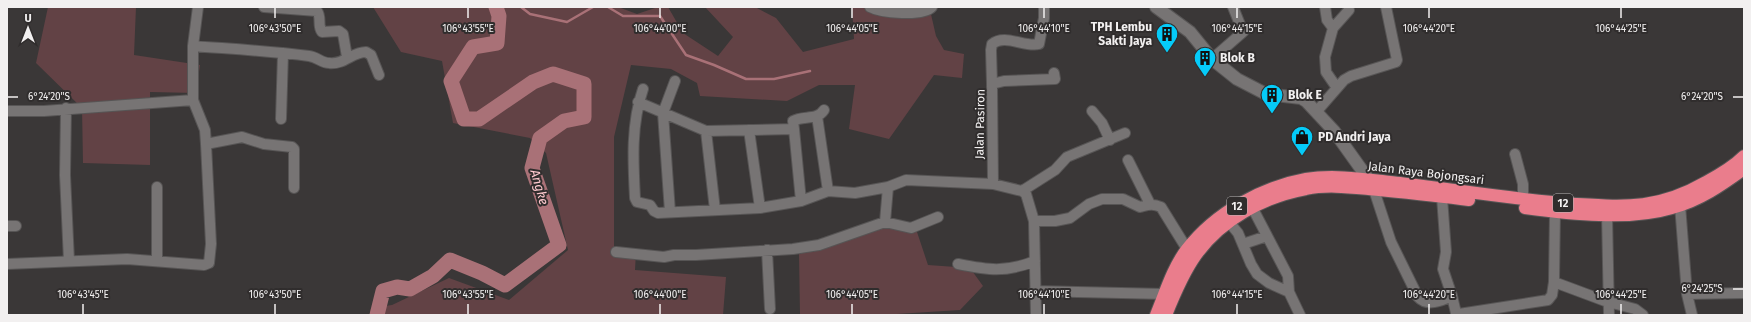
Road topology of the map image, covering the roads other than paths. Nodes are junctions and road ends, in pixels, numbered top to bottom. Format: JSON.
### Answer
{"nodes":[{"id":1,"x":198,"y":7,"type":"edge"},
{"id":2,"x":264,"y":7,"type":"edge"},
{"id":3,"x":870,"y":7,"type":"edge"},
{"id":4,"x":932,"y":7,"type":"edge"},
{"id":5,"x":1044,"y":7,"type":"edge"},
{"id":6,"x":1156,"y":7,"type":"edge"},
{"id":7,"x":1233,"y":7,"type":"edge"},
{"id":8,"x":1325,"y":7,"type":"edge"},
{"id":9,"x":1386,"y":7,"type":"edge"},
{"id":10,"x":1351,"y":8,"type":"edge"},
{"id":11,"x":1333,"y":28,"type":"junction"},
{"id":12,"x":193,"y":46,"type":"junction"},
{"id":13,"x":283,"y":53,"type":"junction"},
{"id":14,"x":348,"y":57,"type":"junction"},
{"id":15,"x":1212,"y":58,"type":"junction"},
{"id":16,"x":1054,"y":73,"type":"dead end"},
{"id":17,"x":379,"y":75,"type":"dead end"},
{"id":18,"x":675,"y":81,"type":"dead end"},
{"id":19,"x":992,"y":84,"type":"junction"},
{"id":20,"x":643,"y":88,"type":"dead end"},
{"id":21,"x":1337,"y":88,"type":"junction"},
{"id":22,"x":193,"y":100,"type":"junction"},
{"id":23,"x":638,"y":102,"type":"junction"},
{"id":24,"x":66,"y":108,"type":"junction"},
{"id":25,"x":7,"y":111,"type":"edge"},
{"id":26,"x":1092,"y":111,"type":"dead end"},
{"id":27,"x":1317,"y":111,"type":"junction"},
{"id":28,"x":664,"y":113,"type":"junction"},
{"id":29,"x":281,"y":119,"type":"dead end"},
{"id":30,"x":794,"y":129,"type":"junction"},
{"id":31,"x":749,"y":130,"type":"junction"},
{"id":32,"x":706,"y":131,"type":"junction"},
{"id":33,"x":1125,"y":133,"type":"dead end"},
{"id":34,"x":1110,"y":140,"type":"junction"},
{"id":35,"x":206,"y":144,"type":"junction"},
{"id":36,"x":1515,"y":154,"type":"dead end"},
{"id":37,"x":1744,"y":156,"type":"edge"},
{"id":38,"x":1128,"y":160,"type":"dead end"},
{"id":39,"x":1744,"y":169,"type":"edge"},
{"id":40,"x":993,"y":184,"type":"junction"},
{"id":41,"x":1372,"y":185,"type":"junction"},
{"id":42,"x":157,"y":187,"type":"dead end"},
{"id":43,"x":888,"y":187,"type":"junction"},
{"id":44,"x":294,"y":188,"type":"dead end"},
{"id":45,"x":1022,"y":191,"type":"junction"},
{"id":46,"x":828,"y":192,"type":"junction"},
{"id":47,"x":1442,"y":197,"type":"junction"},
{"id":48,"x":1523,"y":200,"type":"junction"},
{"id":49,"x":801,"y":201,"type":"junction"},
{"id":50,"x":1679,"y":201,"type":"junction"},
{"id":51,"x":1150,"y":204,"type":"junction"},
{"id":52,"x":1252,"y":207,"type":"junction"},
{"id":53,"x":760,"y":208,"type":"junction"},
{"id":54,"x":715,"y":210,"type":"junction"},
{"id":55,"x":1555,"y":211,"type":"junction"},
{"id":56,"x":670,"y":212,"type":"junction"},
{"id":57,"x":1607,"y":214,"type":"junction"},
{"id":58,"x":938,"y":217,"type":"dead end"},
{"id":59,"x":1034,"y":221,"type":"junction"},
{"id":60,"x":884,"y":222,"type":"junction"},
{"id":61,"x":1229,"y":222,"type":"junction"},
{"id":62,"x":1267,"y":236,"type":"junction"},
{"id":63,"x":1244,"y":244,"type":"junction"},
{"id":64,"x":1187,"y":249,"type":"junction"},
{"id":65,"x":767,"y":250,"type":"junction"},
{"id":66,"x":616,"y":252,"type":"dead end"},
{"id":67,"x":69,"y":260,"type":"junction"},
{"id":68,"x":157,"y":260,"type":"junction"},
{"id":69,"x":1035,"y":261,"type":"junction"},
{"id":70,"x":7,"y":264,"type":"edge"},
{"id":71,"x":958,"y":264,"type":"dead end"},
{"id":72,"x":1554,"y":282,"type":"junction"},
{"id":73,"x":1034,"y":291,"type":"junction"},
{"id":74,"x":1289,"y":292,"type":"junction"},
{"id":75,"x":1744,"y":293,"type":"edge"},
{"id":76,"x":1165,"y":294,"type":"junction"},
{"id":77,"x":1686,"y":294,"type":"junction"},
{"id":78,"x":1452,"y":296,"type":"junction"},
{"id":79,"x":1609,"y":303,"type":"junction"},
{"id":80,"x":770,"y":310,"type":"dead end"},
{"id":81,"x":1519,"y":310,"type":"edge"},
{"id":82,"x":1036,"y":315,"type":"edge"},
{"id":83,"x":1156,"y":315,"type":"edge"},
{"id":84,"x":1166,"y":315,"type":"edge"},
{"id":85,"x":1300,"y":315,"type":"edge"},
{"id":86,"x":1609,"y":315,"type":"edge"},
{"id":87,"x":1644,"y":315,"type":"edge"},
{"id":88,"x":1692,"y":315,"type":"edge"}],
"edges":[{"from":1,"to":12,"type":"street"},
{"from":2,"to":14,"type":"street"},
{"from":3,"to":4,"type":"street"},
{"from":5,"to":19,"type":"street"},
{"from":6,"to":15,"type":"main road"},
{"from":7,"to":15,"type":"street"},
{"from":8,"to":11,"type":"street"},
{"from":9,"to":21,"type":"street"},
{"from":10,"to":11,"type":"street"},
{"from":11,"to":21,"type":"street"},
{"from":12,"to":13,"type":"street"},
{"from":12,"to":22,"type":"street"},
{"from":13,"to":14,"type":"street"},
{"from":13,"to":29,"type":"street"},
{"from":14,"to":17,"type":"street"},
{"from":15,"to":27,"type":"main road"},
{"from":16,"to":19,"type":"street","name":"Jalan Pasiron"},
{"from":18,"to":28,"type":"street"},
{"from":19,"to":40,"type":"street","name":"Jalan Pasiron"},
{"from":20,"to":23,"type":"street"},
{"from":21,"to":27,"type":"street"},
{"from":22,"to":24,"type":"street"},
{"from":22,"to":35,"type":"street"},
{"from":23,"to":28,"type":"street"},
{"from":23,"to":56,"type":"street"},
{"from":24,"to":25,"type":"street"},
{"from":24,"to":67,"type":"street"},
{"from":26,"to":34,"type":"street"},
{"from":27,"to":41,"type":"main road"},
{"from":28,"to":32,"type":"street"},
{"from":28,"to":56,"type":"street"},
{"from":30,"to":31,"type":"street"},
{"from":30,"to":46,"type":"street"},
{"from":30,"to":49,"type":"street"},
{"from":31,"to":32,"type":"street"},
{"from":31,"to":53,"type":"street"},
{"from":32,"to":54,"type":"street"},
{"from":33,"to":34,"type":"street"},
{"from":34,"to":45,"type":"street"},
{"from":35,"to":44,"type":"street"},
{"from":35,"to":68,"type":"street"},
{"from":36,"to":48,"type":"street"},
{"from":37,"to":50,"type":"highway","name":"Jalan Raya Bojongsari","number":"12"},
{"from":38,"to":51,"type":"street"},
{"from":39,"to":50,"type":"highway","name":"Jalan Raya Bojongsari","number":"12"},
{"from":40,"to":43,"type":"street"},
{"from":40,"to":45,"type":"street"},
{"from":41,"to":47,"type":"highway","name":"Jalan Raya Bojongsari","number":"12"},
{"from":41,"to":48,"type":"highway","name":"Jalan Raya Bojongsari","number":"12"},
{"from":41,"to":52,"type":"highway","name":"Jalan Raya Bojongsari","number":"12"},
{"from":41,"to":64,"type":"highway","name":"Jalan Raya Bojongsari","number":"12"},
{"from":41,"to":78,"type":"street"},
{"from":42,"to":68,"type":"street"},
{"from":43,"to":46,"type":"street"},
{"from":43,"to":60,"type":"street"},
{"from":45,"to":59,"type":"street"},
{"from":46,"to":49,"type":"street"},
{"from":47,"to":55,"type":"highway","name":"Jalan Raya Bojongsari","number":"12"},
{"from":47,"to":78,"type":"street"},
{"from":48,"to":50,"type":"highway","name":"Jalan Raya Bojongsari","number":"12"},
{"from":49,"to":53,"type":"street"},
{"from":50,"to":57,"type":"highway","name":"Jalan Raya Bojongsari","number":"12"},
{"from":50,"to":77,"type":"street"},
{"from":51,"to":59,"type":"street"},
{"from":51,"to":64,"type":"street"},
{"from":52,"to":61,"type":"highway","name":"Jalan Raya Bojongsari","number":"12"},
{"from":52,"to":62,"type":"street"},
{"from":53,"to":54,"type":"street"},
{"from":54,"to":56,"type":"street"},
{"from":55,"to":57,"type":"highway","name":"Jalan Raya Bojongsari","number":"12"},
{"from":55,"to":72,"type":"street"},
{"from":57,"to":79,"type":"street"},
{"from":58,"to":60,"type":"street"},
{"from":59,"to":69,"type":"street"},
{"from":60,"to":65,"type":"street"},
{"from":61,"to":63,"type":"street"},
{"from":61,"to":84,"type":"highway","name":"Jalan Raya Bojongsari","number":"12"},
{"from":62,"to":63,"type":"street"},
{"from":62,"to":74,"type":"street"},
{"from":63,"to":74,"type":"street"},
{"from":64,"to":76,"type":"highway","name":"Jalan Raya Bojongsari","number":"12"},
{"from":65,"to":66,"type":"street"},
{"from":65,"to":80,"type":"street"},
{"from":67,"to":68,"type":"street"},
{"from":67,"to":70,"type":"street"},
{"from":69,"to":71,"type":"street"},
{"from":69,"to":73,"type":"street"},
{"from":72,"to":79,"type":"street"},
{"from":72,"to":81,"type":"street"},
{"from":73,"to":76,"type":"street"},
{"from":73,"to":82,"type":"street"},
{"from":74,"to":85,"type":"street"},
{"from":75,"to":77,"type":"street"},
{"from":76,"to":83,"type":"highway","name":"Jalan Raya Bojongsari","number":"12"},
{"from":77,"to":88,"type":"street"},
{"from":78,"to":81,"type":"street"},
{"from":79,"to":86,"type":"street"},
{"from":79,"to":87,"type":"street"}]}
